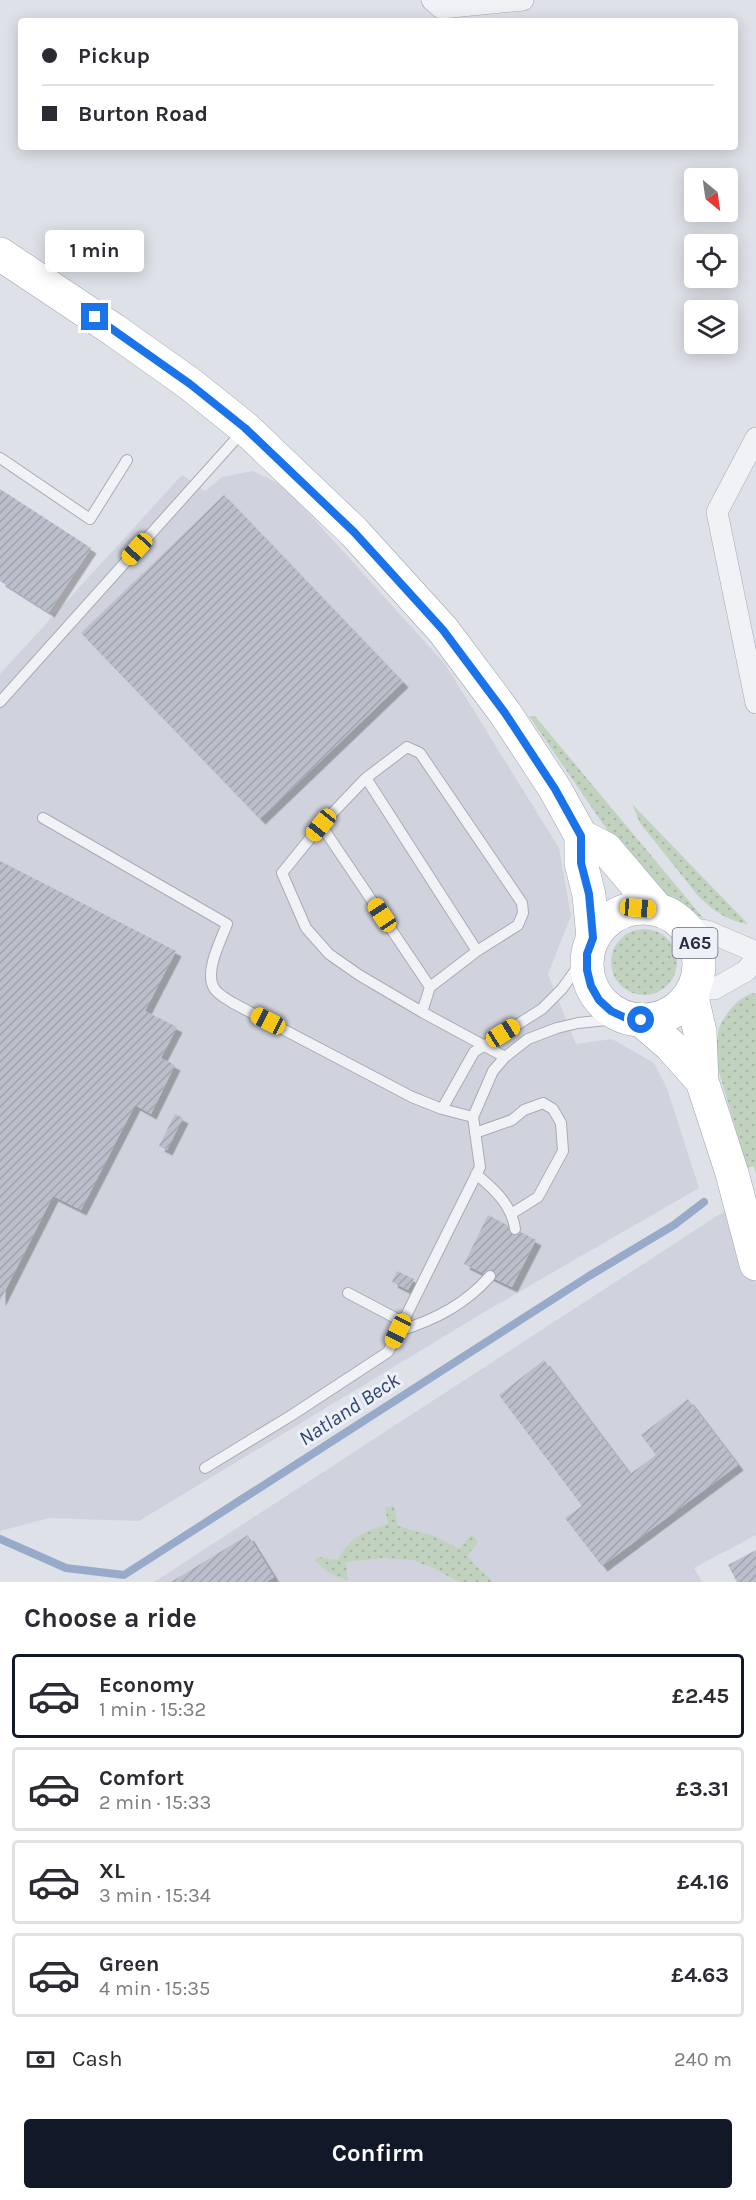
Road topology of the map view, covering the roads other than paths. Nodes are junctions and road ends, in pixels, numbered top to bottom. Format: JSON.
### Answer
{"nodes":[{"id":1,"x":432,"y":0,"type":"edge"},
{"id":2,"x":523,"y":0,"type":"edge"},
{"id":3,"x":0,"y":254,"type":"edge"},
{"id":4,"x":245,"y":428,"type":"junction"},
{"id":5,"x":756,"y":438,"type":"edge"},
{"id":6,"x":0,"y":458,"type":"edge"},
{"id":7,"x":127,"y":460,"type":"dead end"},
{"id":8,"x":0,"y":702,"type":"edge"},
{"id":9,"x":756,"y":703,"type":"edge"},
{"id":10,"x":366,"y":778,"type":"junction"},
{"id":11,"x":43,"y":818,"type":"dead end"},
{"id":12,"x":321,"y":825,"type":"junction"},
{"id":13,"x":581,"y":836,"type":"junction"},
{"id":14,"x":657,"y":909,"type":"junction"},
{"id":15,"x":687,"y":928,"type":"junction"},
{"id":16,"x":590,"y":946,"type":"junction"},
{"id":17,"x":477,"y":951,"type":"junction"},
{"id":18,"x":756,"y":951,"type":"edge"},
{"id":19,"x":756,"y":958,"type":"edge"},
{"id":20,"x":430,"y":987,"type":"junction"},
{"id":21,"x":693,"y":991,"type":"junction"},
{"id":22,"x":422,"y":1012,"type":"junction"},
{"id":23,"x":633,"y":1019,"type":"junction"},
{"id":24,"x":484,"y":1044,"type":"junction"},
{"id":25,"x":505,"y":1057,"type":"junction"},
{"id":26,"x":702,"y":1081,"type":"junction"},
{"id":27,"x":442,"y":1110,"type":"junction"},
{"id":28,"x":473,"y":1117,"type":"junction"},
{"id":29,"x":476,"y":1133,"type":"junction"},
{"id":30,"x":476,"y":1174,"type":"junction"},
{"id":31,"x":511,"y":1214,"type":"junction"},
{"id":32,"x":515,"y":1229,"type":"dead end"},
{"id":33,"x":756,"y":1264,"type":"edge"},
{"id":34,"x":490,"y":1276,"type":"dead end"},
{"id":35,"x":348,"y":1293,"type":"dead end"},
{"id":36,"x":401,"y":1327,"type":"junction"},
{"id":37,"x":204,"y":1468,"type":"dead end"}],
"edges":[{"from":1,"to":2,"type":"street"},
{"from":3,"to":4,"type":"main road","number":"A65"},
{"from":4,"to":8,"type":"lane"},
{"from":4,"to":13,"type":"main road","number":"A65"},
{"from":5,"to":9,"type":"street"},
{"from":6,"to":7,"type":"lane"},
{"from":10,"to":12,"type":"lane"},
{"from":10,"to":17,"type":"lane"},
{"from":10,"to":17,"type":"lane"},
{"from":11,"to":27,"type":"lane"},
{"from":12,"to":20,"type":"lane"},
{"from":12,"to":22,"type":"lane"},
{"from":13,"to":14,"type":"main road","number":"A65"},
{"from":13,"to":16,"type":"main road","number":"A65"},
{"from":14,"to":15,"type":"main road","number":"A65"},
{"from":14,"to":16,"type":"main road","number":"A65"},
{"from":15,"to":18,"type":"street"},
{"from":15,"to":21,"type":"main road","number":"A65"},
{"from":16,"to":23,"type":"main road","number":"A65"},
{"from":16,"to":24,"type":"lane"},
{"from":17,"to":20,"type":"lane"},
{"from":19,"to":21,"type":"street"},
{"from":20,"to":22,"type":"lane"},
{"from":21,"to":23,"type":"main road"},
{"from":21,"to":26,"type":"main road","number":"A65"},
{"from":22,"to":24,"type":"lane"},
{"from":23,"to":25,"type":"lane"},
{"from":23,"to":26,"type":"main road","number":"A65"},
{"from":24,"to":25,"type":"lane"},
{"from":24,"to":27,"type":"lane"},
{"from":25,"to":28,"type":"lane"},
{"from":26,"to":33,"type":"main road","number":"A65"},
{"from":27,"to":28,"type":"lane"},
{"from":28,"to":29,"type":"lane"},
{"from":29,"to":30,"type":"lane"},
{"from":29,"to":31,"type":"lane"},
{"from":30,"to":31,"type":"lane"},
{"from":30,"to":36,"type":"lane"},
{"from":31,"to":32,"type":"lane"},
{"from":34,"to":36,"type":"lane"},
{"from":35,"to":36,"type":"lane"},
{"from":36,"to":37,"type":"lane"}]}
